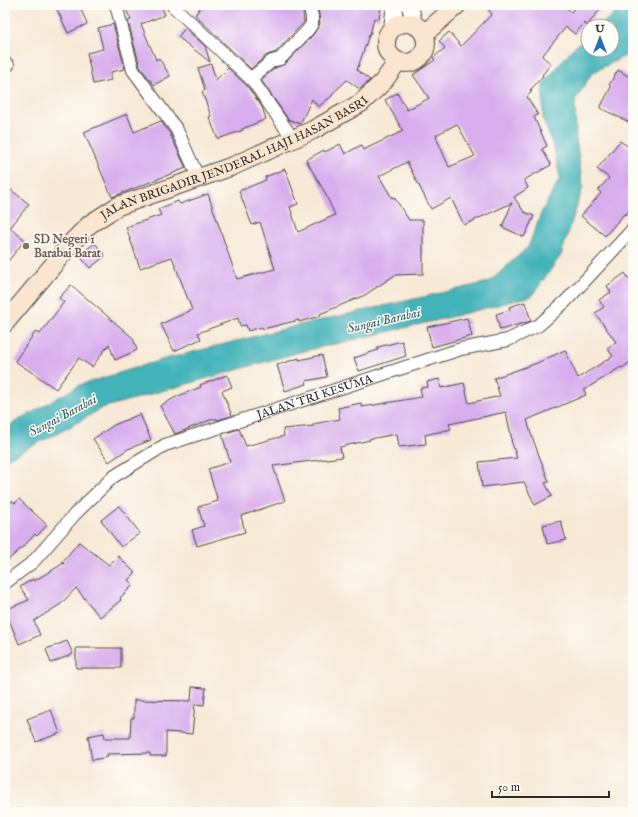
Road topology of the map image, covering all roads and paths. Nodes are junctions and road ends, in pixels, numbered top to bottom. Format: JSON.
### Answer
{"nodes":[{"id":1,"x":116,"y":5,"type":"edge"},
{"id":2,"x":172,"y":5,"type":"edge"},
{"id":3,"x":309,"y":5,"type":"edge"},
{"id":4,"x":395,"y":5,"type":"edge"},
{"id":5,"x":410,"y":5,"type":"edge"},
{"id":6,"x":456,"y":5,"type":"edge"},
{"id":7,"x":392,"y":28,"type":"junction"},
{"id":8,"x":419,"y":29,"type":"junction"},
{"id":9,"x":398,"y":61,"type":"junction"},
{"id":10,"x":251,"y":78,"type":"junction"},
{"id":11,"x":293,"y":140,"type":"junction"},
{"id":12,"x":198,"y":177,"type":"junction"},
{"id":13,"x":633,"y":229,"type":"edge"},
{"id":14,"x":6,"y":319,"type":"edge"},
{"id":15,"x":5,"y":583,"type":"edge"}],
"edges":[{"from":1,"to":12,"type":"street"},
{"from":2,"to":10,"type":"street"},
{"from":3,"to":10,"type":"street"},
{"from":4,"to":7,"type":"street"},
{"from":5,"to":8,"type":"street"},
{"from":6,"to":8,"type":"main road"},
{"from":7,"to":8,"type":"main road"},
{"from":7,"to":9,"type":"main road"},
{"from":8,"to":9,"type":"main road"},
{"from":9,"to":11,"type":"main road","name":"JALAN BRIGADIR JENDERAL HAJI HASAN BASRI"},
{"from":10,"to":11,"type":"street"},
{"from":11,"to":12,"type":"main road","name":"JALAN BRIGADIR JENDERAL HAJI HASAN BASRI"},
{"from":12,"to":14,"type":"main road","name":"JALAN BRIGADIR JENDERAL HAJI HASAN BASRI"},
{"from":13,"to":15,"type":"street","name":"JALAN TRI KESUMA"}]}
